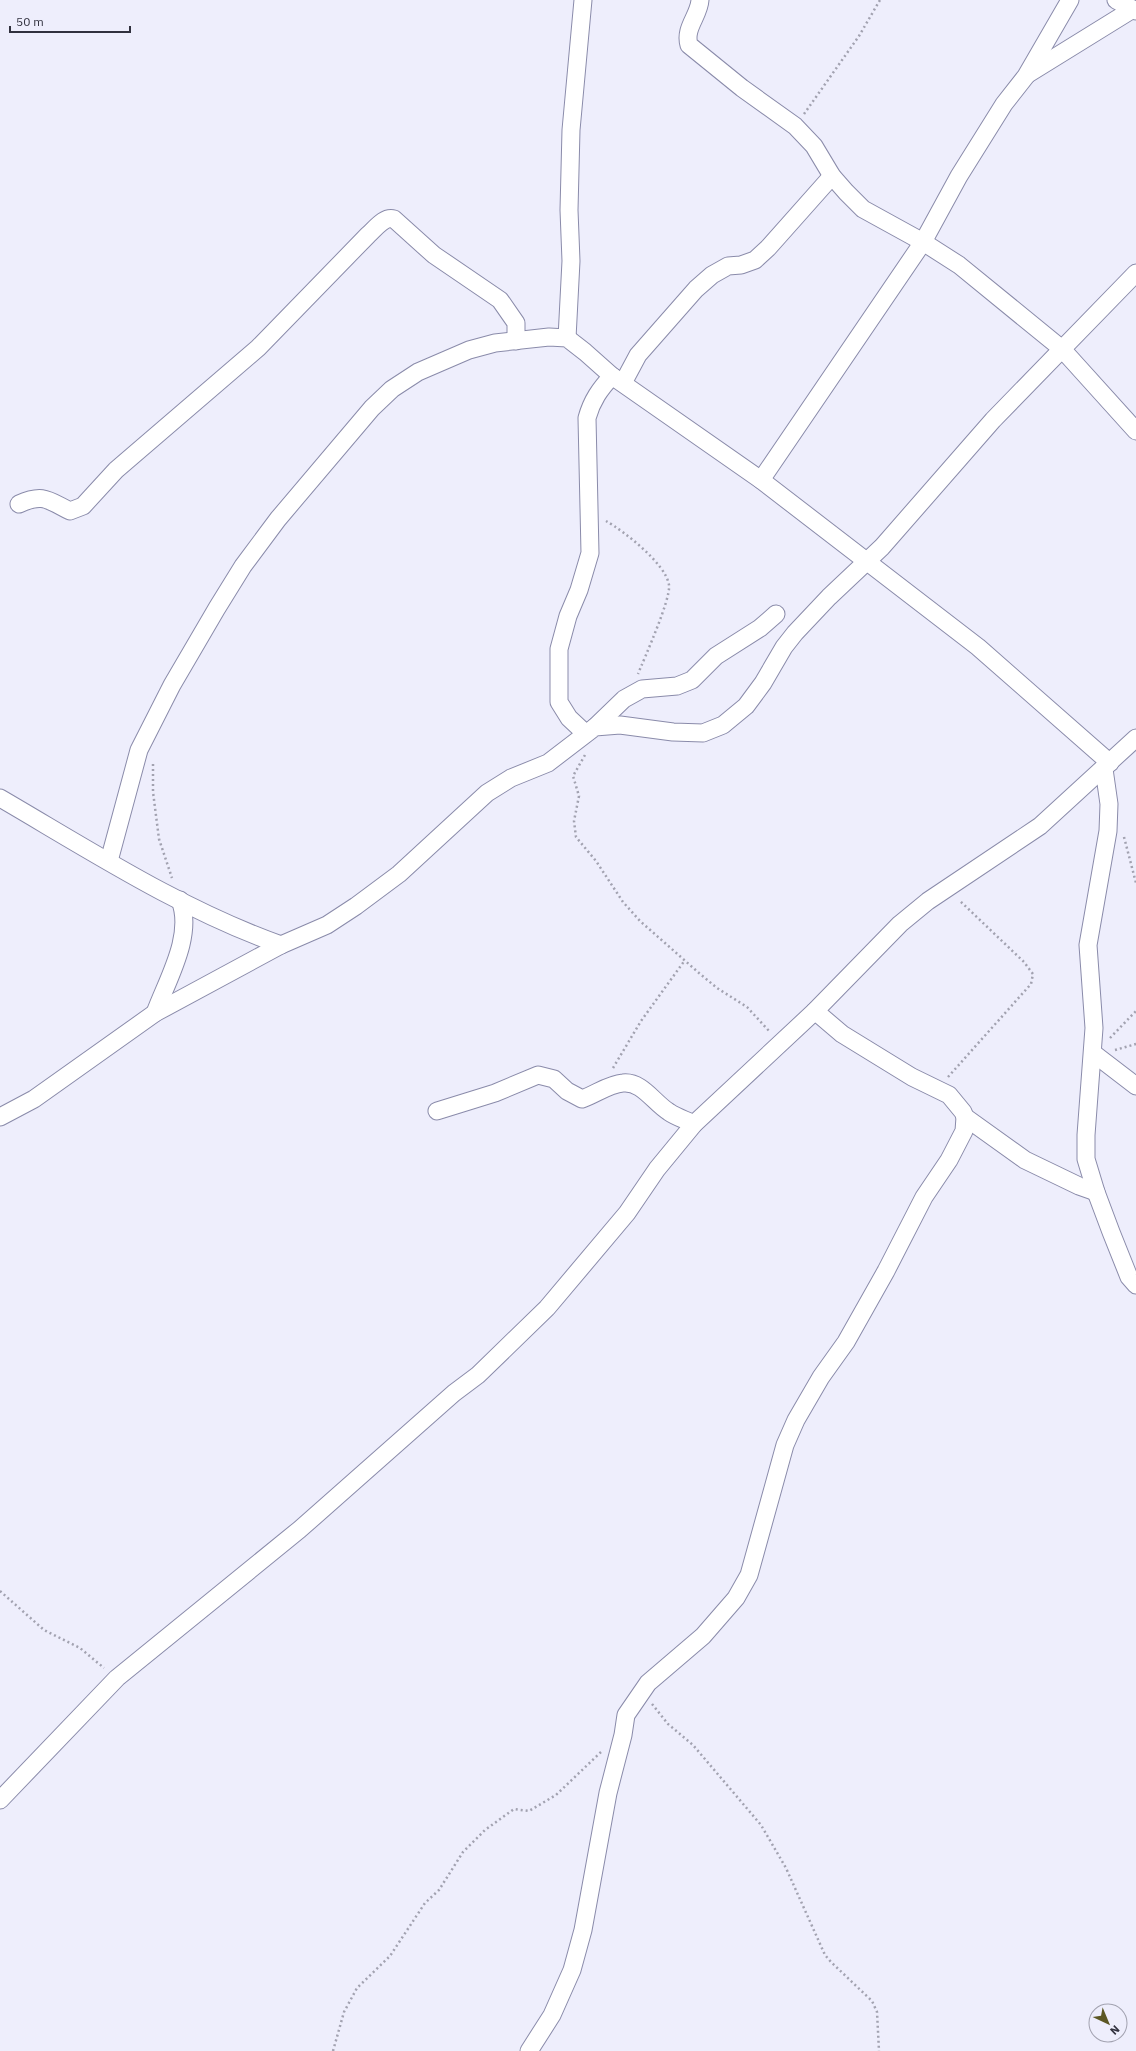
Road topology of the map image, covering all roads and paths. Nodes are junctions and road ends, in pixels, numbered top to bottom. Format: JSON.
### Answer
{"nodes":[{"id":1,"x":583,"y":0,"type":"edge"},
{"id":2,"x":700,"y":0,"type":"edge"},
{"id":3,"x":880,"y":0,"type":"edge"},
{"id":4,"x":1070,"y":0,"type":"edge"},
{"id":5,"x":1116,"y":0,"type":"edge"},
{"id":6,"x":1135,"y":10,"type":"edge"},
{"id":7,"x":1026,"y":76,"type":"junction"},
{"id":8,"x":796,"y":126,"type":"junction"},
{"id":9,"x":832,"y":176,"type":"junction"},
{"id":10,"x":923,"y":242,"type":"junction"},
{"id":11,"x":1136,"y":273,"type":"edge"},
{"id":12,"x":567,"y":338,"type":"junction"},
{"id":13,"x":516,"y":341,"type":"junction"},
{"id":14,"x":1062,"y":349,"type":"junction"},
{"id":15,"x":618,"y":379,"type":"junction"},
{"id":16,"x":1136,"y":431,"type":"edge"},
{"id":17,"x":762,"y":480,"type":"junction"},
{"id":18,"x":19,"y":504,"type":"dead end"},
{"id":19,"x":589,"y":512,"type":"junction"},
{"id":20,"x":865,"y":562,"type":"junction"},
{"id":21,"x":776,"y":614,"type":"dead end"},
{"id":22,"x":624,"y":699,"type":"junction"},
{"id":23,"x":590,"y":730,"type":"junction"},
{"id":24,"x":1136,"y":738,"type":"edge"},
{"id":25,"x":586,"y":751,"type":"dead end"},
{"id":26,"x":153,"y":760,"type":"dead end"},
{"id":27,"x":1107,"y":766,"type":"junction"},
{"id":28,"x":0,"y":798,"type":"edge"},
{"id":29,"x":1123,"y":833,"type":"dead end"},
{"id":30,"x":109,"y":861,"type":"junction"},
{"id":31,"x":1136,"y":882,"type":"edge"},
{"id":32,"x":946,"y":888,"type":"junction"},
{"id":33,"x":180,"y":900,"type":"junction"},
{"id":34,"x":281,"y":945,"type":"junction"},
{"id":35,"x":685,"y":960,"type":"junction"},
{"id":36,"x":815,"y":1011,"type":"junction"},
{"id":37,"x":1136,"y":1011,"type":"edge"},
{"id":38,"x":155,"y":1013,"type":"junction"},
{"id":39,"x":779,"y":1044,"type":"junction"},
{"id":40,"x":1136,"y":1044,"type":"edge"},
{"id":41,"x":1100,"y":1054,"type":"junction"},
{"id":42,"x":1136,"y":1086,"type":"edge"},
{"id":43,"x":605,"y":1089,"type":"junction"},
{"id":44,"x":949,"y":1095,"type":"junction"},
{"id":45,"x":437,"y":1112,"type":"dead end"},
{"id":46,"x":0,"y":1117,"type":"edge"},
{"id":47,"x":965,"y":1117,"type":"junction"},
{"id":48,"x":694,"y":1124,"type":"junction"},
{"id":49,"x":1096,"y":1192,"type":"junction"},
{"id":50,"x":1136,"y":1285,"type":"edge"},
{"id":51,"x":0,"y":1591,"type":"edge"},
{"id":52,"x":117,"y":1678,"type":"junction"},
{"id":53,"x":641,"y":1692,"type":"junction"},
{"id":54,"x":603,"y":1750,"type":"dead end"},
{"id":55,"x":0,"y":1800,"type":"edge"},
{"id":56,"x":333,"y":2051,"type":"edge"},
{"id":57,"x":529,"y":2051,"type":"edge"},
{"id":58,"x":879,"y":2051,"type":"edge"}],
"edges":[{"from":1,"to":12,"type":"street"},
{"from":2,"to":8,"type":"street"},
{"from":3,"to":8,"type":"path"},
{"from":4,"to":7,"type":"street"},
{"from":5,"to":6,"type":"street"},
{"from":6,"to":7,"type":"street"},
{"from":7,"to":10,"type":"street"},
{"from":8,"to":9,"type":"street"},
{"from":9,"to":10,"type":"street"},
{"from":9,"to":15,"type":"street"},
{"from":10,"to":14,"type":"street"},
{"from":10,"to":17,"type":"street"},
{"from":11,"to":14,"type":"street"},
{"from":12,"to":13,"type":"street"},
{"from":12,"to":15,"type":"street"},
{"from":13,"to":18,"type":"street"},
{"from":13,"to":30,"type":"street"},
{"from":14,"to":16,"type":"street"},
{"from":14,"to":20,"type":"street"},
{"from":15,"to":17,"type":"street"},
{"from":15,"to":19,"type":"street"},
{"from":17,"to":20,"type":"street"},
{"from":19,"to":22,"type":"path"},
{"from":19,"to":23,"type":"street"},
{"from":20,"to":23,"type":"street"},
{"from":20,"to":27,"type":"street"},
{"from":21,"to":22,"type":"street"},
{"from":22,"to":23,"type":"street"},
{"from":23,"to":34,"type":"street"},
{"from":24,"to":27,"type":"street"},
{"from":25,"to":35,"type":"path"},
{"from":26,"to":33,"type":"path"},
{"from":27,"to":32,"type":"street"},
{"from":27,"to":41,"type":"street"},
{"from":28,"to":30,"type":"street"},
{"from":29,"to":31,"type":"path"},
{"from":30,"to":33,"type":"street"},
{"from":32,"to":36,"type":"street"},
{"from":32,"to":44,"type":"path"},
{"from":33,"to":34,"type":"street"},
{"from":33,"to":38,"type":"street"},
{"from":34,"to":38,"type":"street"},
{"from":35,"to":39,"type":"path"},
{"from":35,"to":43,"type":"path"},
{"from":36,"to":39,"type":"street"},
{"from":36,"to":44,"type":"street"},
{"from":37,"to":41,"type":"path"},
{"from":38,"to":46,"type":"street"},
{"from":39,"to":48,"type":"street"},
{"from":40,"to":41,"type":"path"},
{"from":41,"to":42,"type":"street"},
{"from":41,"to":49,"type":"street"},
{"from":43,"to":45,"type":"street"},
{"from":43,"to":48,"type":"street"},
{"from":44,"to":47,"type":"street"},
{"from":47,"to":49,"type":"street"},
{"from":47,"to":53,"type":"street"},
{"from":48,"to":52,"type":"street"},
{"from":49,"to":50,"type":"street"},
{"from":51,"to":52,"type":"path"},
{"from":52,"to":55,"type":"street"},
{"from":53,"to":57,"type":"street"},
{"from":53,"to":58,"type":"path"},
{"from":54,"to":56,"type":"path"}]}
